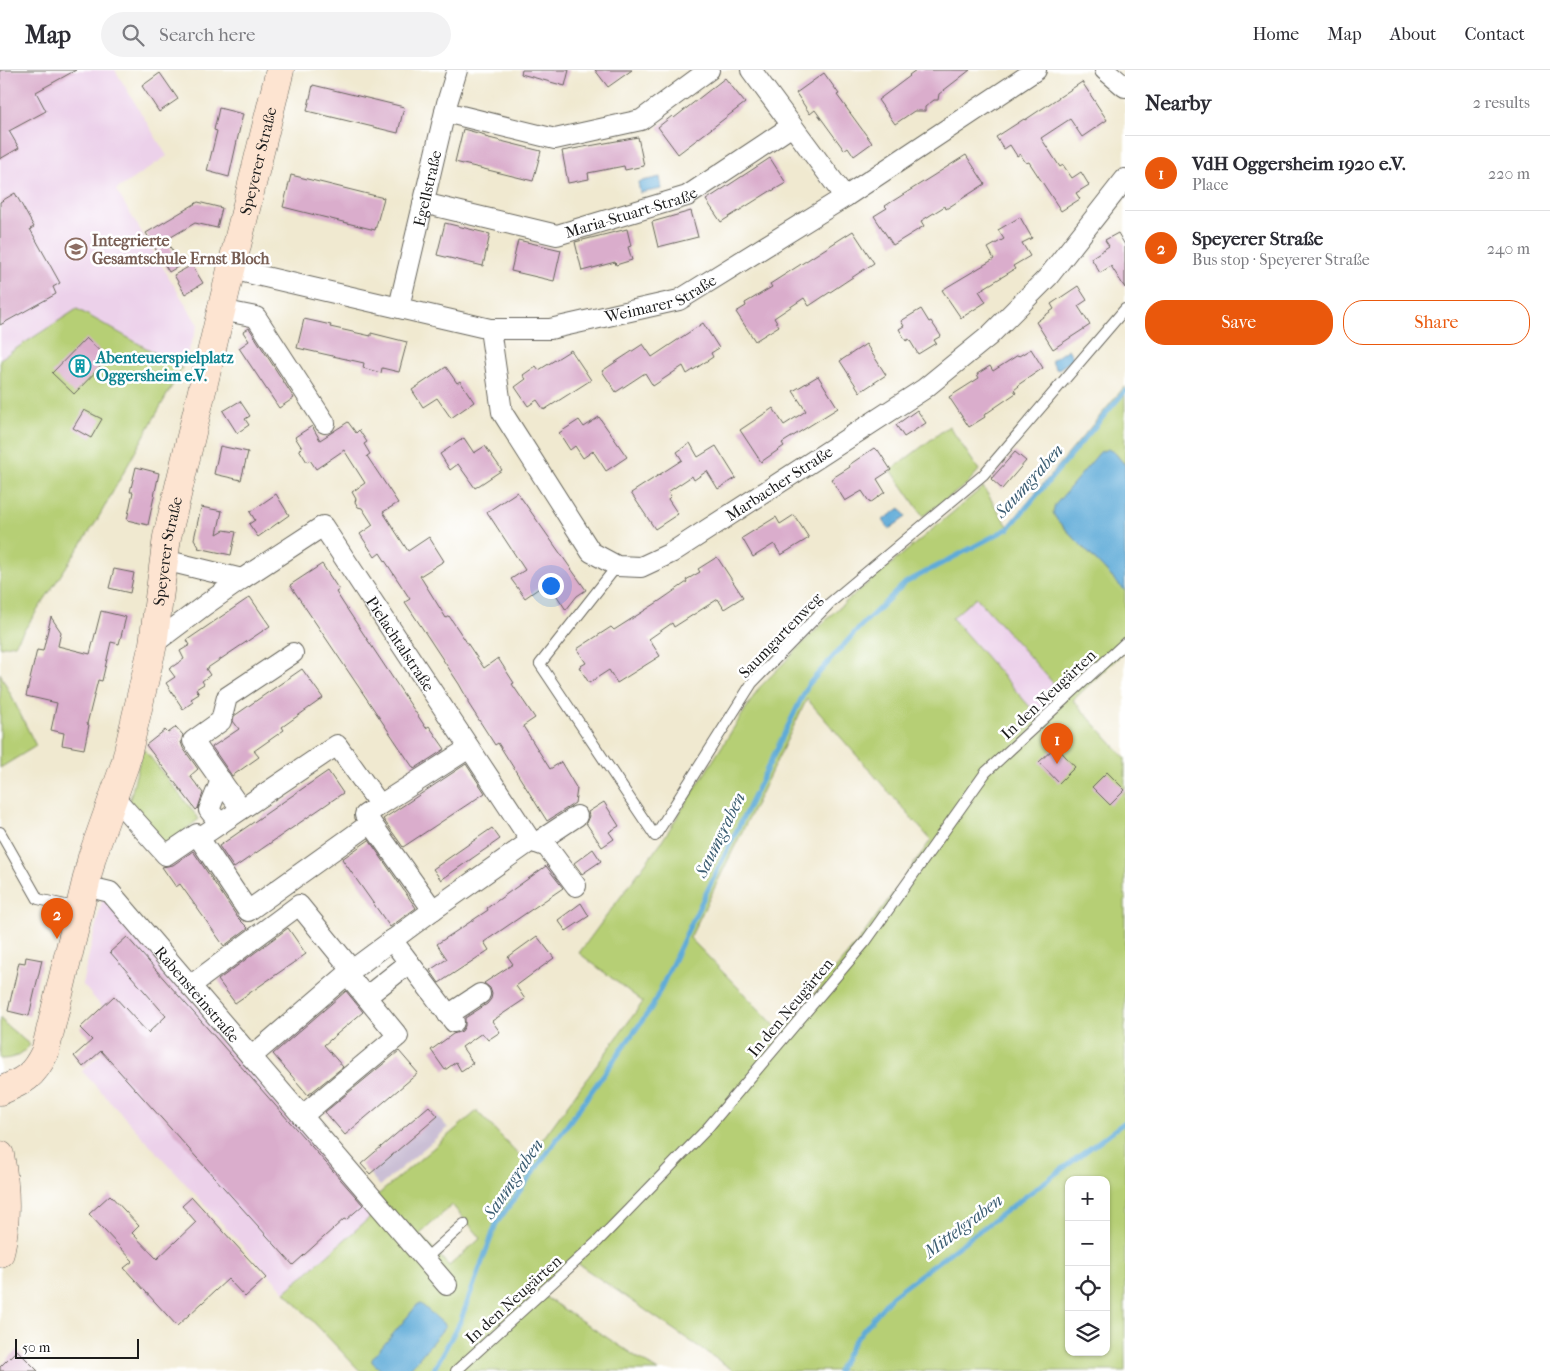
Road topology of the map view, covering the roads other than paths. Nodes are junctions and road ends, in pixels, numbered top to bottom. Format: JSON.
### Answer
{"nodes":[{"id":1,"x":280,"y":70,"type":"edge"},
{"id":2,"x":457,"y":70,"type":"edge"},
{"id":3,"x":709,"y":70,"type":"edge"},
{"id":4,"x":751,"y":70,"type":"edge"},
{"id":5,"x":1036,"y":70,"type":"edge"},
{"id":6,"x":1105,"y":70,"type":"edge"},
{"id":7,"x":1125,"y":87,"type":"edge"},
{"id":8,"x":445,"y":112,"type":"junction"},
{"id":9,"x":792,"y":126,"type":"junction"},
{"id":10,"x":1125,"y":179,"type":"edge"},
{"id":11,"x":845,"y":197,"type":"junction"},
{"id":12,"x":423,"y":203,"type":"junction"},
{"id":13,"x":231,"y":269,"type":"junction"},
{"id":14,"x":399,"y":307,"type":"junction"},
{"id":15,"x":1125,"y":309,"type":"edge"},
{"id":16,"x":221,"y":310,"type":"junction"},
{"id":17,"x":490,"y":329,"type":"junction"},
{"id":18,"x":325,"y":423,"type":"dead end"},
{"id":19,"x":164,"y":560,"type":"junction"},
{"id":20,"x":617,"y":566,"type":"junction"},
{"id":21,"x":242,"y":579,"type":"junction"},
{"id":22,"x":153,"y":644,"type":"junction"},
{"id":23,"x":1125,"y":644,"type":"edge"},
{"id":24,"x":293,"y":653,"type":"dead end"},
{"id":25,"x":469,"y":748,"type":"junction"},
{"id":26,"x":221,"y":780,"type":"junction"},
{"id":27,"x":113,"y":796,"type":"junction"},
{"id":28,"x":380,"y":805,"type":"junction"},
{"id":29,"x":241,"y":809,"type":"junction"},
{"id":30,"x":577,"y":816,"type":"dead end"},
{"id":31,"x":371,"y":823,"type":"junction"},
{"id":32,"x":220,"y":824,"type":"junction"},
{"id":33,"x":0,"y":832,"type":"edge"},
{"id":34,"x":199,"y":838,"type":"junction"},
{"id":35,"x":534,"y":842,"type":"junction"},
{"id":36,"x":284,"y":885,"type":"junction"},
{"id":37,"x":576,"y":886,"type":"dead end"},
{"id":38,"x":82,"y":897,"type":"junction"},
{"id":39,"x":299,"y":906,"type":"junction"},
{"id":40,"x":433,"y":910,"type":"junction"},
{"id":41,"x":248,"y":911,"type":"junction"},
{"id":42,"x":262,"y":931,"type":"junction"},
{"id":43,"x":392,"y":940,"type":"junction"},
{"id":44,"x":410,"y":963,"type":"junction"},
{"id":45,"x":350,"y":972,"type":"junction"},
{"id":46,"x":190,"y":986,"type":"junction"},
{"id":47,"x":480,"y":994,"type":"dead end"},
{"id":48,"x":366,"y":997,"type":"junction"},
{"id":49,"x":251,"y":1057,"type":"junction"},
{"id":50,"x":0,"y":1091,"type":"edge"},
{"id":51,"x":302,"y":1116,"type":"junction"},
{"id":52,"x":0,"y":1155,"type":"edge"},
{"id":53,"x":464,"y":1224,"type":"dead end"},
{"id":54,"x":0,"y":1253,"type":"edge"},
{"id":55,"x":425,"y":1259,"type":"junction"},
{"id":56,"x":447,"y":1285,"type":"dead end"},
{"id":57,"x":456,"y":1371,"type":"edge"}],
"edges":[{"from":1,"to":13,"type":"street","name":"Speyerer Straße"},
{"from":2,"to":8,"type":"street","name":"Egellstraße"},
{"from":3,"to":8,"type":"street"},
{"from":4,"to":9,"type":"street"},
{"from":5,"to":11,"type":"street","name":"Weimarer Straße"},
{"from":6,"to":7,"type":"street"},
{"from":8,"to":12,"type":"street","name":"Egellstraße"},
{"from":9,"to":11,"type":"street"},
{"from":9,"to":12,"type":"street","name":"Maria-Stuart-Straße"},
{"from":10,"to":20,"type":"street","name":"Marbacher Straße"},
{"from":11,"to":17,"type":"street","name":"Weimarer Straße"},
{"from":12,"to":14,"type":"street","name":"Egellstraße"},
{"from":13,"to":14,"type":"street","name":"Weimarer Straße"},
{"from":13,"to":16,"type":"street","name":"Speyerer Straße"},
{"from":14,"to":17,"type":"street","name":"Weimarer Straße"},
{"from":15,"to":20,"type":"lane","name":"Saumgartenweg"},
{"from":16,"to":18,"type":"street"},
{"from":16,"to":19,"type":"street","name":"Speyerer Straße"},
{"from":17,"to":20,"type":"street","name":"Marbacher Straße"},
{"from":19,"to":21,"type":"street"},
{"from":19,"to":22,"type":"street","name":"Speyerer Straße"},
{"from":21,"to":22,"type":"street","name":"Pielachtalstraße"},
{"from":21,"to":25,"type":"street","name":"Pielachtalstraße"},
{"from":22,"to":27,"type":"street","name":"Speyerer Straße"},
{"from":23,"to":57,"type":"lane","name":"In den Neugärten"},
{"from":24,"to":26,"type":"street"},
{"from":25,"to":28,"type":"street"},
{"from":25,"to":35,"type":"street","name":"Pielachtalstraße"},
{"from":26,"to":29,"type":"street"},
{"from":26,"to":32,"type":"street"},
{"from":27,"to":34,"type":"street"},
{"from":27,"to":38,"type":"street","name":"Speyerer Straße"},
{"from":28,"to":29,"type":"street"},
{"from":28,"to":31,"type":"street"},
{"from":29,"to":32,"type":"street"},
{"from":30,"to":35,"type":"street"},
{"from":31,"to":36,"type":"street"},
{"from":31,"to":40,"type":"street"},
{"from":32,"to":34,"type":"street"},
{"from":33,"to":38,"type":"lane"},
{"from":34,"to":41,"type":"street"},
{"from":35,"to":37,"type":"street","name":"Pielachtalstraße"},
{"from":35,"to":40,"type":"street"},
{"from":36,"to":39,"type":"street"},
{"from":36,"to":41,"type":"street"},
{"from":38,"to":46,"type":"street","name":"Rabensteinstraße"},
{"from":38,"to":50,"type":"street","name":"Speyerer Straße"},
{"from":39,"to":42,"type":"street"},
{"from":39,"to":45,"type":"street"},
{"from":40,"to":43,"type":"street"},
{"from":41,"to":42,"type":"street"},
{"from":42,"to":46,"type":"street"},
{"from":43,"to":44,"type":"street"},
{"from":43,"to":45,"type":"street"},
{"from":44,"to":47,"type":"street"},
{"from":44,"to":48,"type":"street"},
{"from":45,"to":48,"type":"street"},
{"from":45,"to":49,"type":"street"},
{"from":46,"to":49,"type":"street","name":"Rabensteinstraße"},
{"from":48,"to":51,"type":"street"},
{"from":49,"to":51,"type":"street","name":"Rabensteinstraße"},
{"from":51,"to":55,"type":"street","name":"Rabensteinstraße"},
{"from":52,"to":54,"type":"street"},
{"from":53,"to":55,"type":"lane"},
{"from":55,"to":56,"type":"street","name":"Rabensteinstraße"}]}
